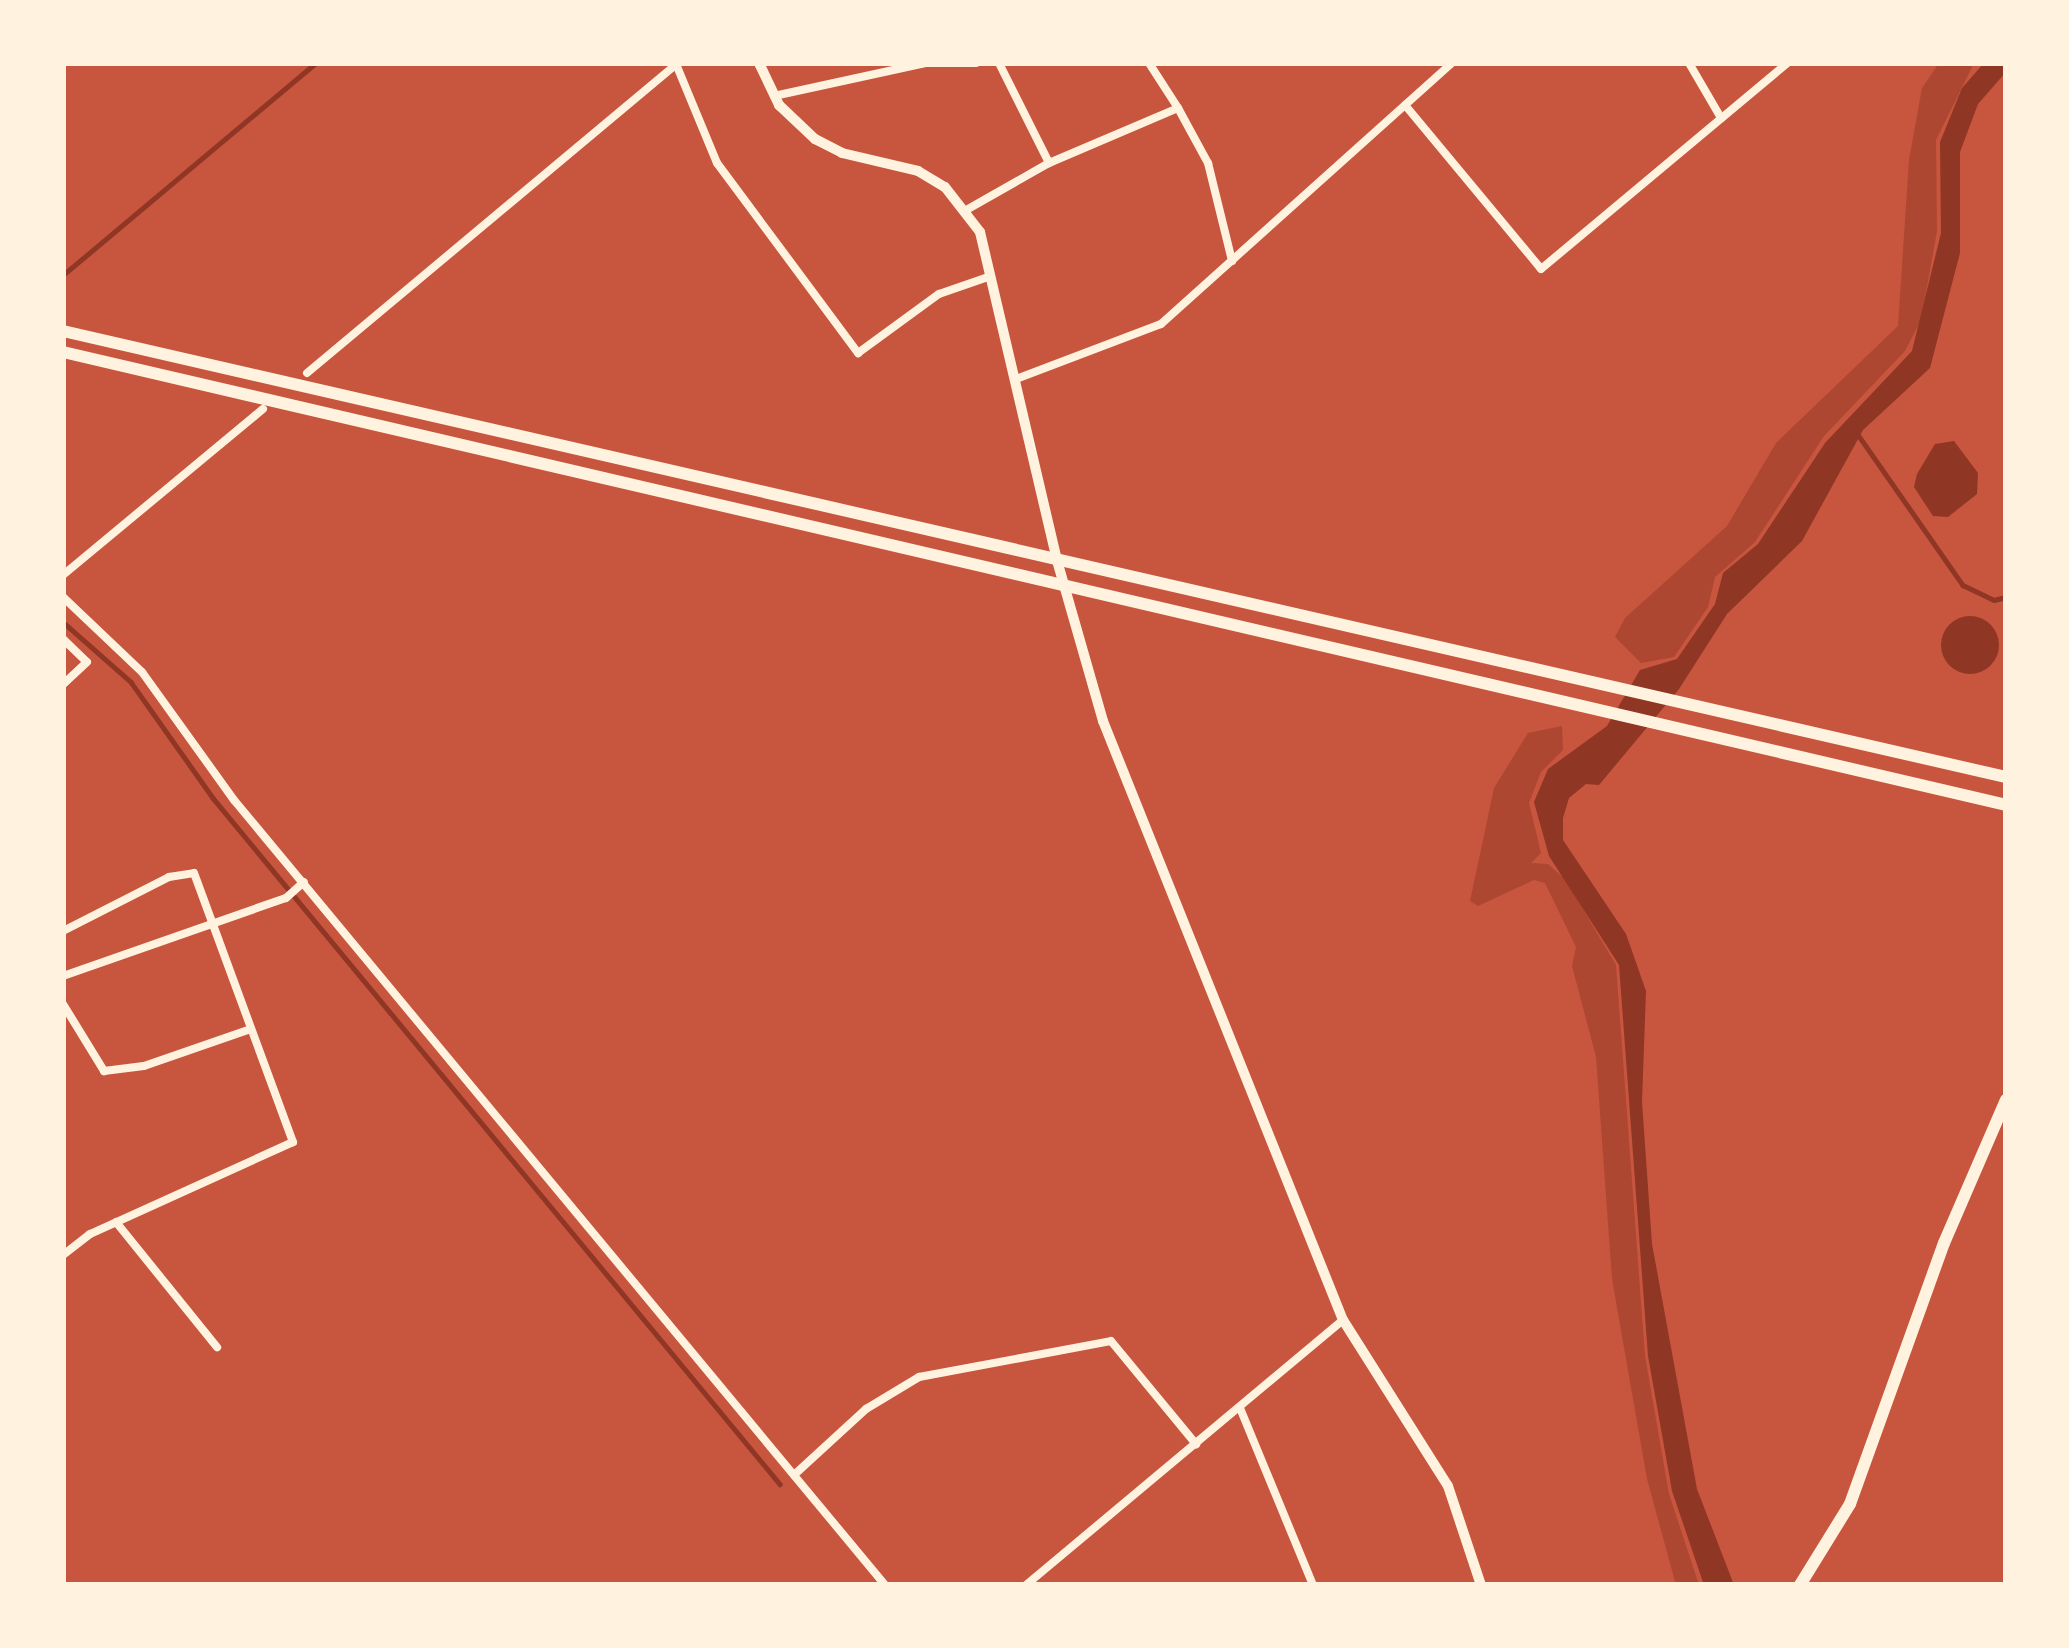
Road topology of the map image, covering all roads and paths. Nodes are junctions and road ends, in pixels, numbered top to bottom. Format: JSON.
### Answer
{"nodes":[{"id":1,"x":676,"y":63,"type":"edge"},
{"id":2,"x":758,"y":63,"type":"edge"},
{"id":3,"x":926,"y":63,"type":"edge"},
{"id":4,"x":976,"y":63,"type":"edge"},
{"id":5,"x":999,"y":63,"type":"edge"},
{"id":6,"x":1149,"y":63,"type":"edge"},
{"id":7,"x":1452,"y":63,"type":"edge"},
{"id":8,"x":1689,"y":63,"type":"edge"},
{"id":9,"x":1787,"y":63,"type":"edge"},
{"id":10,"x":774,"y":95,"type":"junction"},
{"id":11,"x":1405,"y":105,"type":"junction"},
{"id":12,"x":1178,"y":108,"type":"junction"},
{"id":13,"x":1721,"y":118,"type":"junction"},
{"id":14,"x":1049,"y":163,"type":"junction"},
{"id":15,"x":968,"y":209,"type":"junction"},
{"id":16,"x":1232,"y":261,"type":"junction"},
{"id":17,"x":991,"y":276,"type":"junction"},
{"id":18,"x":63,"y":331,"type":"edge"},
{"id":19,"x":63,"y":352,"type":"edge"},
{"id":20,"x":307,"y":373,"type":"dead end"},
{"id":21,"x":1016,"y":379,"type":"junction"},
{"id":22,"x":263,"y":409,"type":"dead end"},
{"id":23,"x":1056,"y":557,"type":"junction"},
{"id":24,"x":63,"y":575,"type":"edge"},
{"id":25,"x":1065,"y":586,"type":"junction"},
{"id":26,"x":63,"y":597,"type":"edge"},
{"id":27,"x":63,"y":639,"type":"edge"},
{"id":28,"x":63,"y":684,"type":"edge"},
{"id":29,"x":2006,"y":777,"type":"edge"},
{"id":30,"x":2006,"y":806,"type":"edge"},
{"id":31,"x":301,"y":885,"type":"junction"},
{"id":32,"x":212,"y":927,"type":"junction"},
{"id":33,"x":63,"y":931,"type":"edge"},
{"id":34,"x":63,"y":976,"type":"edge"},
{"id":35,"x":63,"y":1004,"type":"edge"},
{"id":36,"x":248,"y":1030,"type":"junction"},
{"id":37,"x":2006,"y":1100,"type":"edge"},
{"id":38,"x":116,"y":1222,"type":"junction"},
{"id":39,"x":63,"y":1255,"type":"edge"},
{"id":40,"x":1343,"y":1320,"type":"junction"},
{"id":41,"x":217,"y":1347,"type":"dead end"},
{"id":42,"x":1240,"y":1408,"type":"junction"},
{"id":43,"x":1196,"y":1444,"type":"junction"},
{"id":44,"x":794,"y":1475,"type":"junction"},
{"id":45,"x":1814,"y":1569,"type":"junction"},
{"id":46,"x":885,"y":1585,"type":"edge"},
{"id":47,"x":1026,"y":1585,"type":"edge"},
{"id":48,"x":1313,"y":1585,"type":"edge"},
{"id":49,"x":1481,"y":1585,"type":"edge"},
{"id":50,"x":1800,"y":1585,"type":"edge"},
{"id":51,"x":1814,"y":1585,"type":"edge"}],
"edges":[{"from":1,"to":17,"type":"street"},
{"from":1,"to":20,"type":"street"},
{"from":2,"to":10,"type":"main road"},
{"from":3,"to":4,"type":"street"},
{"from":3,"to":10,"type":"street"},
{"from":5,"to":14,"type":"street"},
{"from":6,"to":12,"type":"street"},
{"from":7,"to":11,"type":"street"},
{"from":8,"to":13,"type":"street"},
{"from":9,"to":13,"type":"street"},
{"from":10,"to":15,"type":"main road"},
{"from":11,"to":13,"type":"street"},
{"from":11,"to":16,"type":"street"},
{"from":12,"to":14,"type":"street"},
{"from":12,"to":16,"type":"street"},
{"from":14,"to":15,"type":"street"},
{"from":15,"to":17,"type":"main road"},
{"from":16,"to":21,"type":"street"},
{"from":17,"to":21,"type":"main road"},
{"from":18,"to":23,"type":"main road"},
{"from":19,"to":25,"type":"main road"},
{"from":21,"to":23,"type":"main road"},
{"from":22,"to":24,"type":"street"},
{"from":23,"to":25,"type":"main road"},
{"from":23,"to":29,"type":"main road"},
{"from":25,"to":30,"type":"main road"},
{"from":25,"to":40,"type":"main road"},
{"from":26,"to":31,"type":"street"},
{"from":27,"to":28,"type":"street"},
{"from":31,"to":32,"type":"street"},
{"from":31,"to":44,"type":"street"},
{"from":32,"to":33,"type":"street"},
{"from":32,"to":34,"type":"street"},
{"from":32,"to":36,"type":"street"},
{"from":35,"to":36,"type":"street"},
{"from":36,"to":38,"type":"street"},
{"from":37,"to":45,"type":"main road"},
{"from":38,"to":39,"type":"street"},
{"from":38,"to":41,"type":"street"},
{"from":40,"to":42,"type":"street"},
{"from":40,"to":49,"type":"main road"},
{"from":42,"to":43,"type":"street"},
{"from":42,"to":48,"type":"street"},
{"from":43,"to":44,"type":"street"},
{"from":43,"to":47,"type":"street"},
{"from":44,"to":46,"type":"street"},
{"from":45,"to":50,"type":"main road"},
{"from":45,"to":51,"type":"street"}]}
